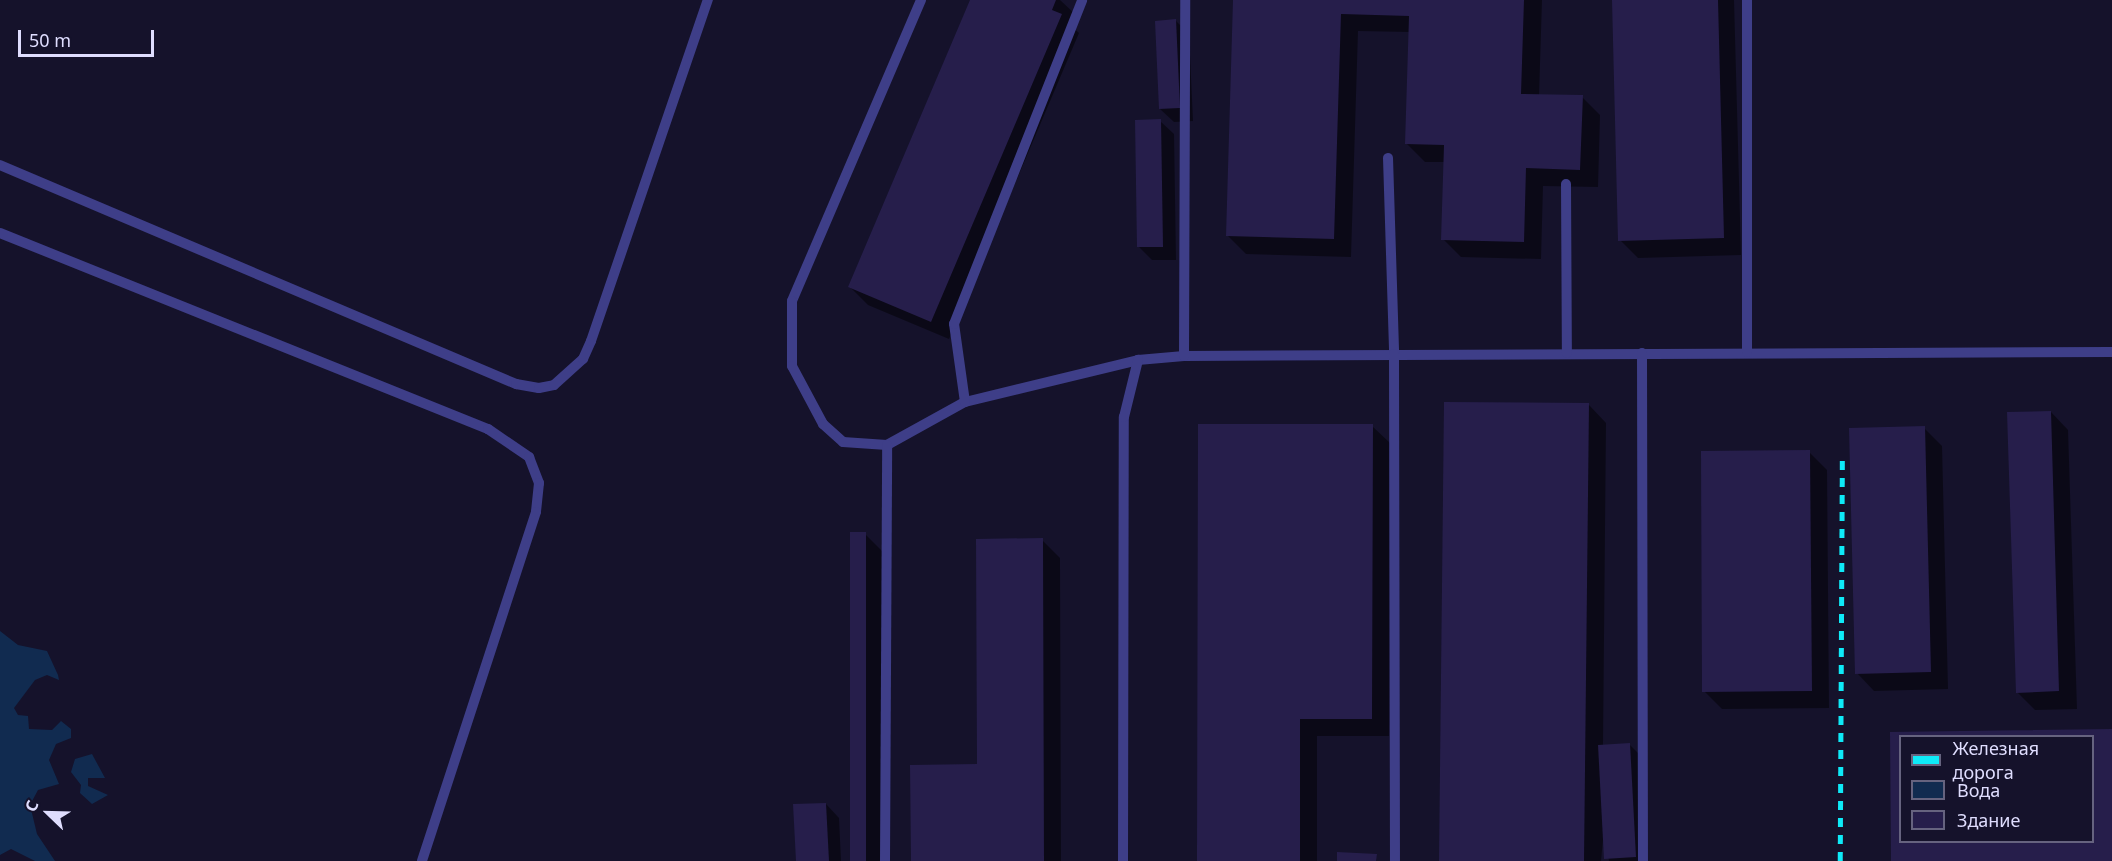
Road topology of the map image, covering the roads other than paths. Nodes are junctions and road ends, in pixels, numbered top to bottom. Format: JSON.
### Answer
{"nodes":[{"id":1,"x":708,"y":0,"type":"edge"},
{"id":2,"x":921,"y":0,"type":"edge"},
{"id":3,"x":1082,"y":0,"type":"edge"},
{"id":4,"x":1185,"y":0,"type":"edge"},
{"id":5,"x":1747,"y":0,"type":"edge"},
{"id":6,"x":1388,"y":158,"type":"dead end"},
{"id":7,"x":0,"y":165,"type":"edge"},
{"id":8,"x":1566,"y":184,"type":"dead end"},
{"id":9,"x":0,"y":233,"type":"edge"},
{"id":10,"x":1747,"y":352,"type":"junction"},
{"id":11,"x":2112,"y":352,"type":"edge"},
{"id":12,"x":1567,"y":353,"type":"junction"},
{"id":13,"x":1642,"y":353,"type":"junction"},
{"id":14,"x":1394,"y":354,"type":"junction"},
{"id":15,"x":1184,"y":356,"type":"junction"},
{"id":16,"x":1138,"y":360,"type":"junction"},
{"id":17,"x":965,"y":402,"type":"junction"},
{"id":18,"x":887,"y":445,"type":"junction"},
{"id":19,"x":422,"y":861,"type":"edge"},
{"id":20,"x":885,"y":861,"type":"edge"},
{"id":21,"x":1124,"y":861,"type":"edge"},
{"id":22,"x":1395,"y":861,"type":"edge"},
{"id":23,"x":1644,"y":861,"type":"edge"}],
"edges":[{"from":1,"to":7,"type":"lane"},
{"from":2,"to":18,"type":"lane"},
{"from":3,"to":17,"type":"lane"},
{"from":4,"to":15,"type":"lane"},
{"from":5,"to":10,"type":"lane"},
{"from":6,"to":14,"type":"lane"},
{"from":8,"to":12,"type":"lane"},
{"from":9,"to":19,"type":"lane"},
{"from":10,"to":11,"type":"lane"},
{"from":10,"to":13,"type":"lane"},
{"from":12,"to":13,"type":"lane"},
{"from":12,"to":14,"type":"lane"},
{"from":13,"to":23,"type":"lane"},
{"from":14,"to":15,"type":"lane"},
{"from":14,"to":22,"type":"lane"},
{"from":15,"to":16,"type":"lane"},
{"from":16,"to":17,"type":"lane"},
{"from":16,"to":21,"type":"lane"},
{"from":17,"to":18,"type":"lane"},
{"from":18,"to":20,"type":"lane"}]}
